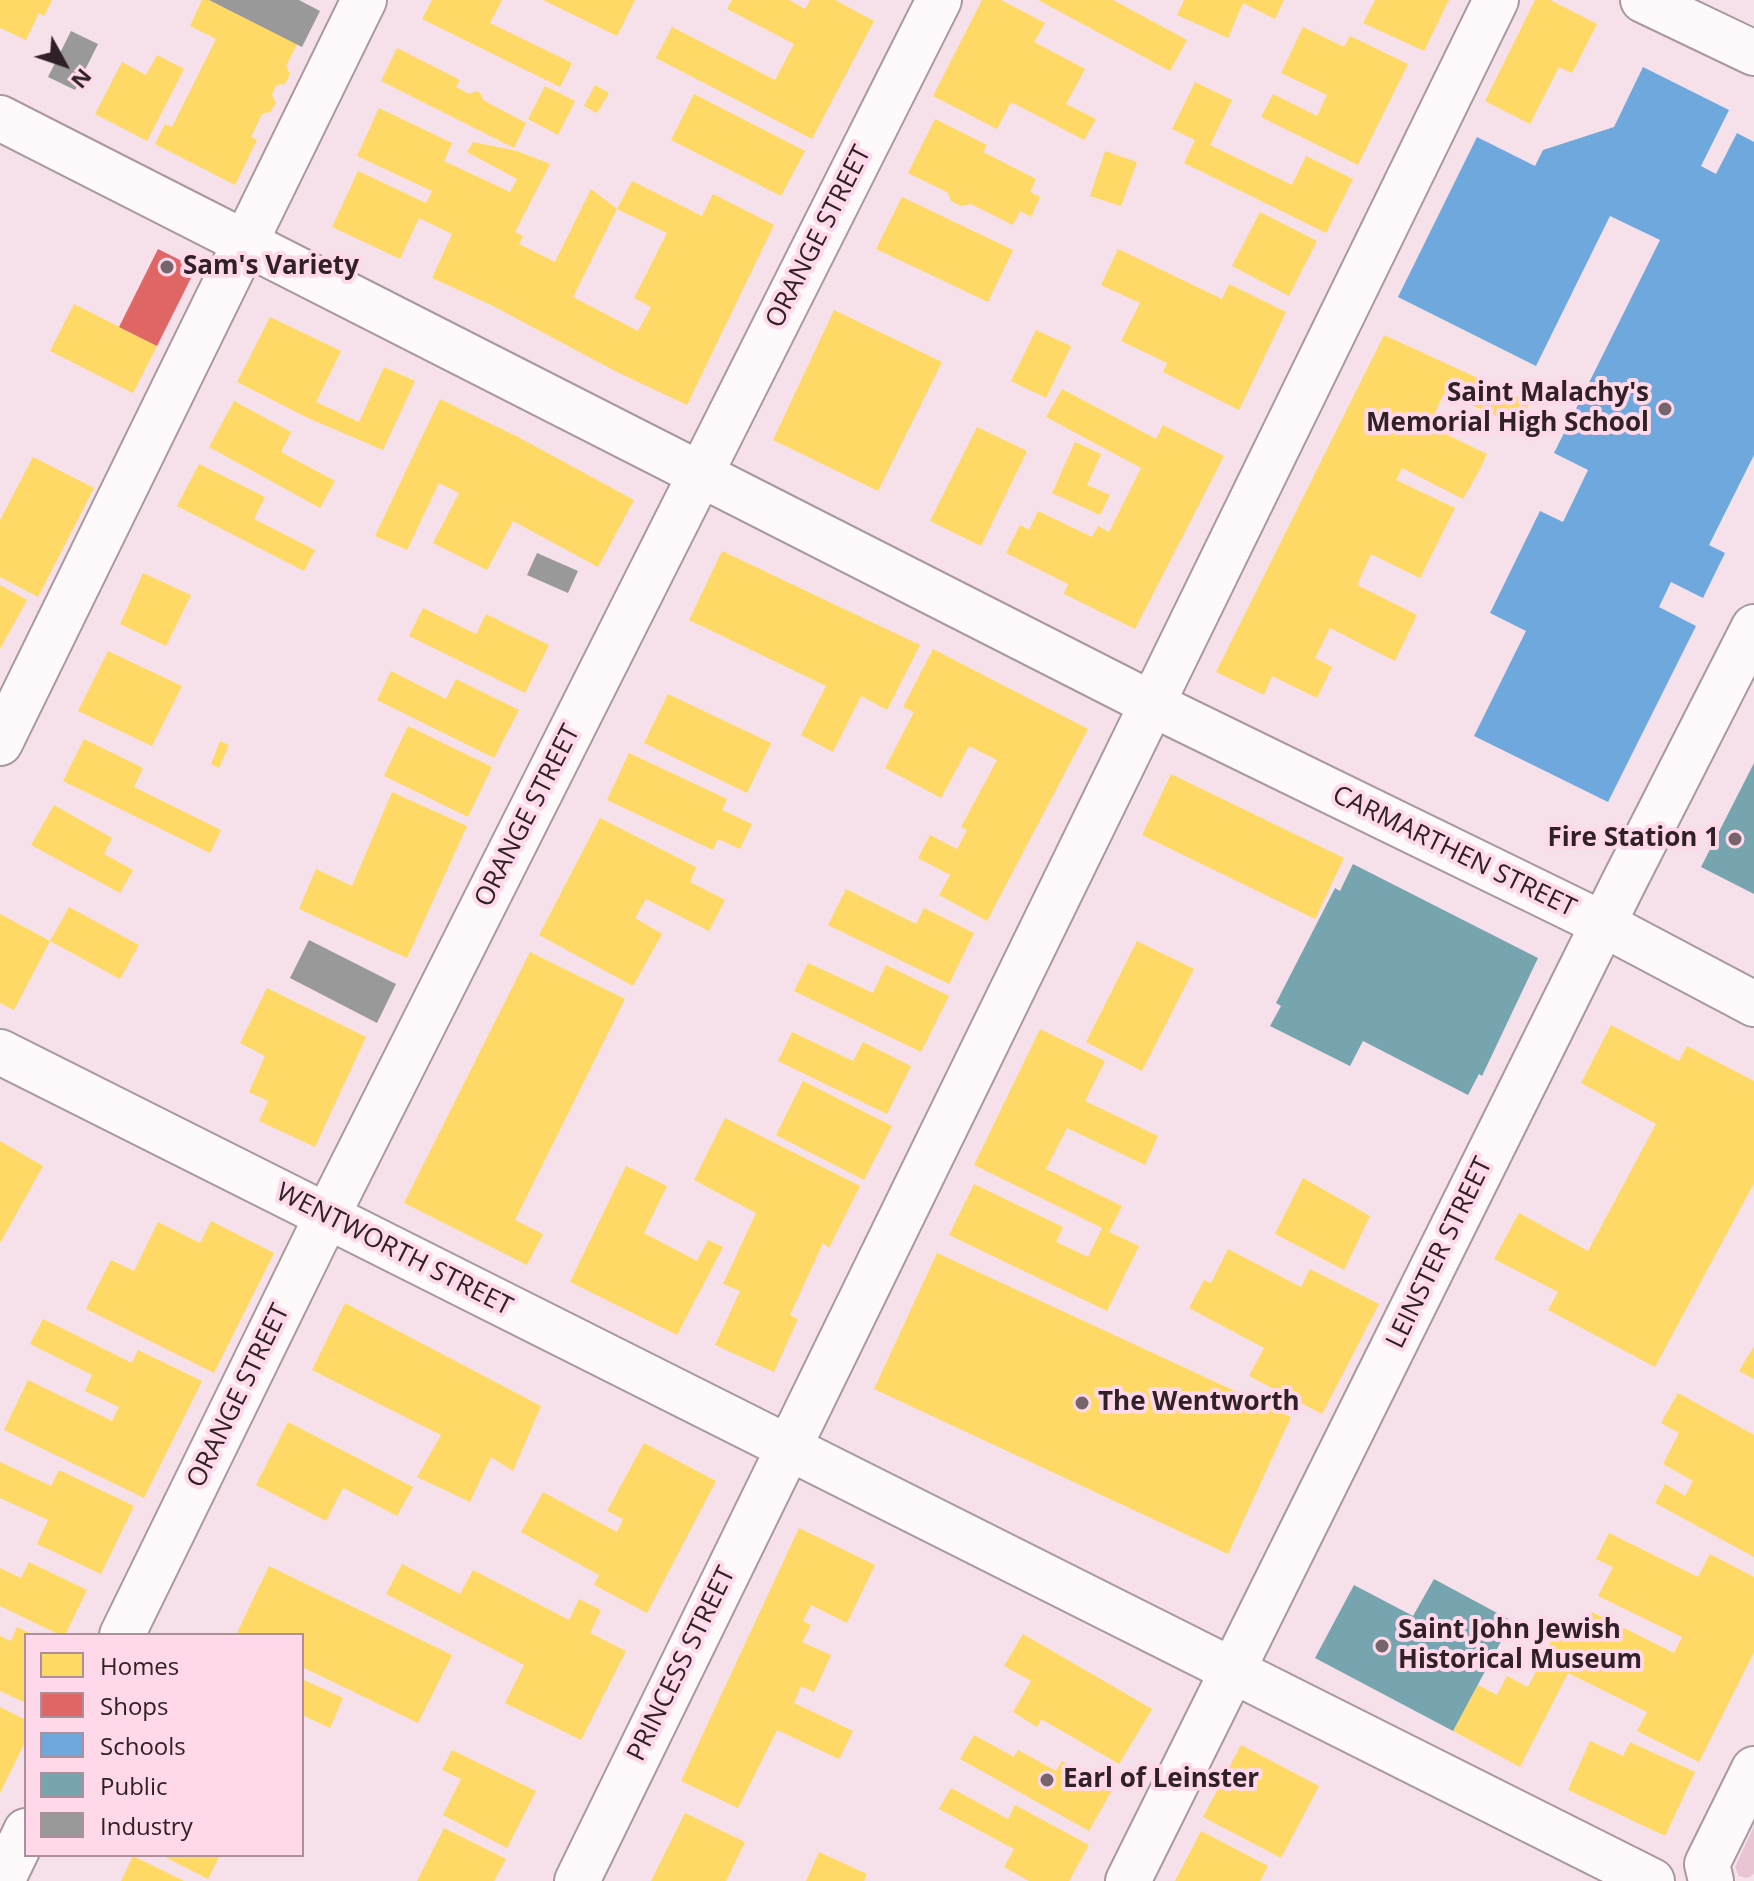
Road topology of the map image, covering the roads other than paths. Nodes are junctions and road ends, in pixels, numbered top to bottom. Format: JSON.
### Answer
{"nodes":[{"id":1,"x":364,"y":0,"type":"edge"},
{"id":2,"x":939,"y":0,"type":"edge"},
{"id":3,"x":1496,"y":0,"type":"edge"},
{"id":4,"x":1643,"y":0,"type":"edge"},
{"id":5,"x":1754,"y":53,"type":"edge"},
{"id":6,"x":0,"y":118,"type":"edge"},
{"id":7,"x":245,"y":242,"type":"junction"},
{"id":8,"x":700,"y":474,"type":"junction"},
{"id":9,"x":1754,"y":627,"type":"edge"},
{"id":10,"x":1152,"y":704,"type":"junction"},
{"id":11,"x":0,"y":743,"type":"edge"},
{"id":12,"x":1603,"y":924,"type":"junction"},
{"id":13,"x":1754,"y":1004,"type":"edge"},
{"id":14,"x":0,"y":1052,"type":"edge"},
{"id":15,"x":327,"y":1216,"type":"junction"},
{"id":16,"x":788,"y":1447,"type":"junction"},
{"id":17,"x":123,"y":1633,"type":"edge"},
{"id":18,"x":1232,"y":1670,"type":"junction"},
{"id":19,"x":1754,"y":1769,"type":"edge"},
{"id":20,"x":24,"y":1835,"type":"edge"},
{"id":21,"x":2,"y":1881,"type":"edge"},
{"id":22,"x":577,"y":1881,"type":"edge"},
{"id":23,"x":1128,"y":1881,"type":"edge"},
{"id":24,"x":1652,"y":1881,"type":"edge"},
{"id":25,"x":1711,"y":1881,"type":"edge"}],
"edges":[{"from":1,"to":7,"type":"street"},
{"from":2,"to":8,"type":"street","name":"ORANGE STREET"},
{"from":3,"to":10,"type":"street","name":"PRINCESS STREET"},
{"from":4,"to":5,"type":"street"},
{"from":6,"to":7,"type":"street"},
{"from":7,"to":8,"type":"street","name":"CARMARTHEN STREET"},
{"from":7,"to":11,"type":"street"},
{"from":8,"to":10,"type":"street","name":"CARMARTHEN STREET"},
{"from":8,"to":15,"type":"street","name":"ORANGE STREET"},
{"from":9,"to":12,"type":"street","name":"LEINSTER STREET"},
{"from":10,"to":12,"type":"street","name":"CARMARTHEN STREET"},
{"from":10,"to":16,"type":"street","name":"PRINCESS STREET"},
{"from":12,"to":13,"type":"street","name":"CARMARTHEN STREET"},
{"from":12,"to":18,"type":"street","name":"LEINSTER STREET"},
{"from":14,"to":15,"type":"street","name":"WENTWORTH STREET"},
{"from":15,"to":16,"type":"street","name":"WENTWORTH STREET"},
{"from":15,"to":17,"type":"street","name":"ORANGE STREET"},
{"from":16,"to":18,"type":"street","name":"WENTWORTH STREET"},
{"from":16,"to":22,"type":"street","name":"PRINCESS STREET"},
{"from":18,"to":23,"type":"street","name":"LEINSTER STREET"},
{"from":18,"to":24,"type":"street","name":"WENTWORTH STREET"},
{"from":19,"to":25,"type":"street"},
{"from":20,"to":21,"type":"street"}]}
